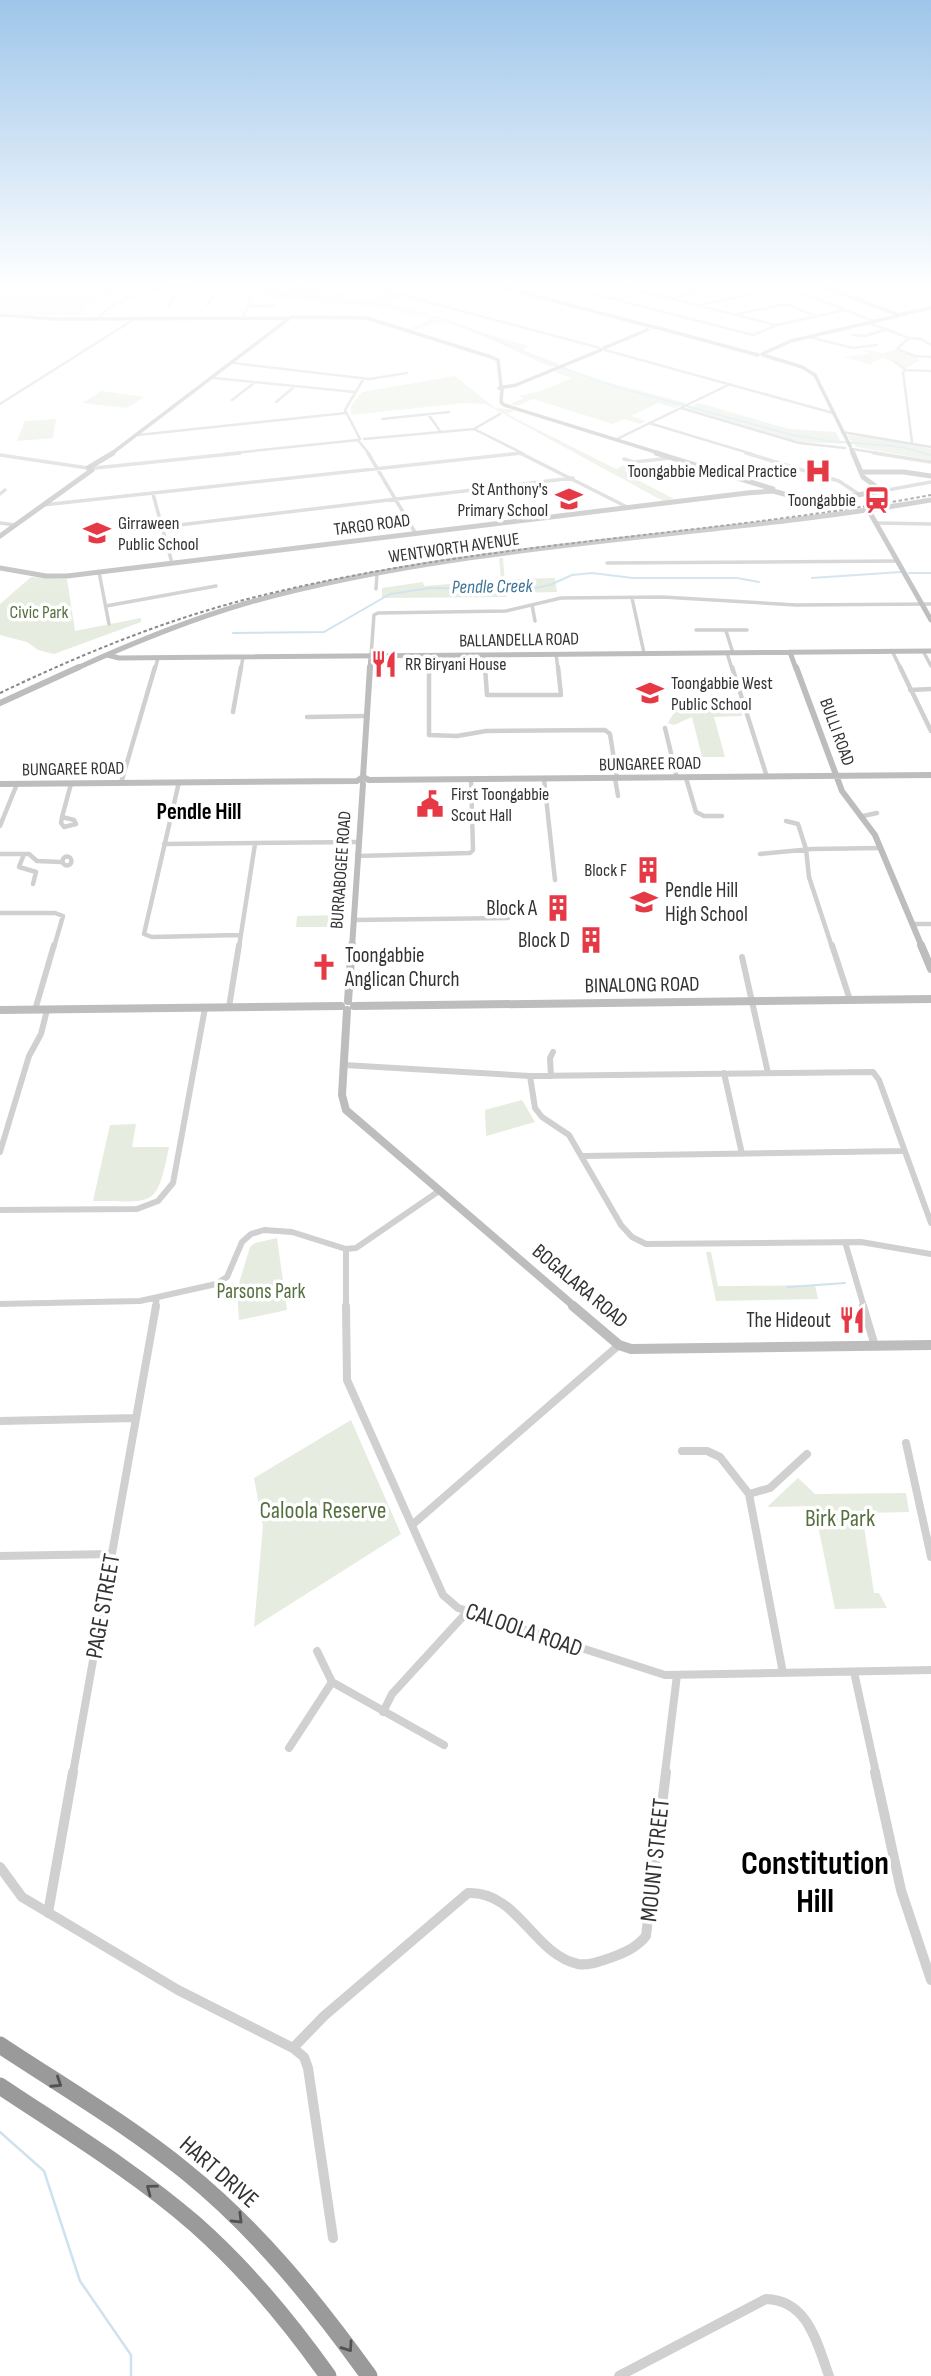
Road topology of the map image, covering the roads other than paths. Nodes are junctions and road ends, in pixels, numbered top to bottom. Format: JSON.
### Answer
{"nodes":[{"id":1,"x":187,"y":398,"type":"edge"},
{"id":2,"x":235,"y":398,"type":"edge"},
{"id":3,"x":281,"y":398,"type":"edge"},
{"id":4,"x":351,"y":398,"type":"edge"},
{"id":5,"x":502,"y":398,"type":"edge"},
{"id":6,"x":702,"y":398,"type":"edge"},
{"id":7,"x":781,"y":398,"type":"edge"},
{"id":8,"x":825,"y":398,"type":"edge"},
{"id":9,"x":906,"y":398,"type":"edge"},
{"id":10,"x":232,"y":400,"type":"dead end"},
{"id":11,"x":276,"y":402,"type":"dead end"},
{"id":12,"x":685,"y":406,"type":"junction"},
{"id":13,"x":832,"y":411,"type":"junction"},
{"id":14,"x":449,"y":412,"type":"dead end"},
{"id":15,"x":346,"y":413,"type":"junction"},
{"id":16,"x":428,"y":414,"type":"junction"},
{"id":17,"x":500,"y":414,"type":"dead end"},
{"id":18,"x":382,"y":419,"type":"dead end"},
{"id":19,"x":649,"y":423,"type":"junction"},
{"id":20,"x":474,"y":429,"type":"junction"},
{"id":21,"x":440,"y":431,"type":"junction"},
{"id":22,"x":842,"y":432,"type":"junction"},
{"id":23,"x":138,"y":435,"type":"junction"},
{"id":24,"x":361,"y":440,"type":"junction"},
{"id":25,"x":615,"y":440,"type":"junction"},
{"id":26,"x":912,"y":442,"type":"junction"},
{"id":27,"x":848,"y":447,"type":"junction"},
{"id":28,"x":931,"y":447,"type":"edge"},
{"id":29,"x":521,"y":453,"type":"junction"},
{"id":30,"x":0,"y":455,"type":"edge"},
{"id":31,"x":673,"y":457,"type":"junction"},
{"id":32,"x":624,"y":459,"type":"dead end"},
{"id":33,"x":931,"y":462,"type":"edge"},
{"id":34,"x":92,"y":468,"type":"junction"},
{"id":35,"x":377,"y":469,"type":"junction"},
{"id":36,"x":708,"y":469,"type":"junction"},
{"id":37,"x":860,"y":472,"type":"junction"},
{"id":38,"x":931,"y":476,"type":"edge"},
{"id":39,"x":648,"y":477,"type":"dead end"},
{"id":40,"x":573,"y":478,"type":"junction"},
{"id":41,"x":931,"y":482,"type":"edge"},
{"id":42,"x":771,"y":490,"type":"junction"},
{"id":43,"x":5,"y":491,"type":"dead end"},
{"id":44,"x":882,"y":491,"type":"junction"},
{"id":45,"x":0,"y":494,"type":"edge"},
{"id":46,"x":153,"y":494,"type":"junction"},
{"id":47,"x":860,"y":495,"type":"junction"},
{"id":48,"x":396,"y":500,"type":"junction"},
{"id":49,"x":931,"y":500,"type":"edge"},
{"id":50,"x":43,"y":505,"type":"junction"},
{"id":51,"x":629,"y":508,"type":"junction"},
{"id":52,"x":869,"y":512,"type":"junction"},
{"id":53,"x":0,"y":523,"type":"edge"},
{"id":54,"x":877,"y":523,"type":"junction"},
{"id":55,"x":931,"y":524,"type":"edge"},
{"id":56,"x":15,"y":525,"type":"junction"},
{"id":57,"x":162,"y":527,"type":"junction"},
{"id":58,"x":416,"y":534,"type":"junction"},
{"id":59,"x":0,"y":536,"type":"edge"},
{"id":60,"x":898,"y":562,"type":"junction"},
{"id":61,"x":172,"y":563,"type":"junction"},
{"id":62,"x":607,"y":563,"type":"dead end"},
{"id":63,"x":0,"y":568,"type":"edge"},
{"id":64,"x":99,"y":572,"type":"junction"},
{"id":65,"x":377,"y":574,"type":"junction"},
{"id":66,"x":216,"y":586,"type":"dead end"},
{"id":67,"x":376,"y":589,"type":"dead end"},
{"id":68,"x":632,"y":598,"type":"junction"},
{"id":69,"x":922,"y":604,"type":"junction"},
{"id":70,"x":931,"y":604,"type":"edge"},
{"id":71,"x":532,"y":605,"type":"junction"},
{"id":72,"x":106,"y":606,"type":"junction"},
{"id":73,"x":931,"y":620,"type":"edge"},
{"id":74,"x":535,"y":621,"type":"dead end"},
{"id":75,"x":109,"y":624,"type":"dead end"},
{"id":76,"x":696,"y":630,"type":"dead end"},
{"id":77,"x":747,"y":630,"type":"dead end"},
{"id":78,"x":726,"y":631,"type":"junction"},
{"id":79,"x":892,"y":651,"type":"junction"},
{"id":80,"x":923,"y":651,"type":"junction"},
{"id":81,"x":931,"y":651,"type":"edge"},
{"id":82,"x":790,"y":652,"type":"junction"},
{"id":83,"x":644,"y":653,"type":"junction"},
{"id":84,"x":730,"y":653,"type":"junction"},
{"id":85,"x":556,"y":654,"type":"junction"},
{"id":86,"x":107,"y":655,"type":"junction"},
{"id":87,"x":429,"y":655,"type":"junction"},
{"id":88,"x":484,"y":655,"type":"junction"},
{"id":89,"x":371,"y":656,"type":"junction"},
{"id":90,"x":158,"y":657,"type":"junction"},
{"id":91,"x":243,"y":657,"type":"junction"},
{"id":92,"x":931,"y":666,"type":"edge"},
{"id":93,"x":931,"y":689,"type":"edge"},
{"id":94,"x":910,"y":690,"type":"junction"},
{"id":95,"x":0,"y":703,"type":"edge"},
{"id":96,"x":233,"y":712,"type":"dead end"},
{"id":97,"x":367,"y":716,"type":"junction"},
{"id":98,"x":307,"y":717,"type":"dead end"},
{"id":99,"x":665,"y":728,"type":"dead end"},
{"id":100,"x":931,"y":731,"type":"edge"},
{"id":101,"x":931,"y":775,"type":"edge"},
{"id":102,"x":766,"y":776,"type":"junction"},
{"id":103,"x":837,"y":776,"type":"junction"},
{"id":104,"x":616,"y":778,"type":"junction"},
{"id":105,"x":677,"y":778,"type":"junction"},
{"id":106,"x":686,"y":778,"type":"junction"},
{"id":107,"x":471,"y":779,"type":"junction"},
{"id":108,"x":544,"y":779,"type":"junction"},
{"id":109,"x":363,"y":781,"type":"junction"},
{"id":110,"x":179,"y":782,"type":"junction"},
{"id":111,"x":71,"y":783,"type":"junction"},
{"id":112,"x":121,"y":783,"type":"junction"},
{"id":113,"x":0,"y":784,"type":"edge"},
{"id":114,"x":16,"y":784,"type":"junction"},
{"id":115,"x":618,"y":796,"type":"dead end"},
{"id":116,"x":877,"y":813,"type":"dead end"},
{"id":117,"x":722,"y":816,"type":"dead end"},
{"id":118,"x":863,"y":816,"type":"junction"},
{"id":119,"x":62,"y":817,"type":"dead end"},
{"id":120,"x":786,"y":821,"type":"dead end"},
{"id":121,"x":0,"y":826,"type":"edge"},
{"id":122,"x":358,"y":842,"type":"junction"},
{"id":123,"x":164,"y":844,"type":"junction"},
{"id":124,"x":255,"y":844,"type":"junction"},
{"id":125,"x":881,"y":848,"type":"junction"},
{"id":126,"x":806,"y":849,"type":"junction"},
{"id":127,"x":0,"y":854,"type":"edge"},
{"id":128,"x":24,"y":854,"type":"junction"},
{"id":129,"x":760,"y":854,"type":"dead end"},
{"id":130,"x":358,"y":856,"type":"junction"},
{"id":131,"x":61,"y":862,"type":"dead end"},
{"id":132,"x":555,"y":880,"type":"dead end"},
{"id":133,"x":33,"y":884,"type":"dead end"},
{"id":134,"x":0,"y":914,"type":"edge"},
{"id":135,"x":508,"y":918,"type":"dead end"},
{"id":136,"x":353,"y":920,"type":"junction"},
{"id":137,"x":913,"y":924,"type":"junction"},
{"id":138,"x":931,"y":924,"type":"edge"},
{"id":139,"x":240,"y":935,"type":"junction"},
{"id":140,"x":742,"y":957,"type":"dead end"},
{"id":141,"x":931,"y":969,"type":"edge"},
{"id":142,"x":931,"y":999,"type":"edge"},
{"id":143,"x":850,"y":1000,"type":"junction"},
{"id":144,"x":752,"y":1001,"type":"junction"},
{"id":145,"x":347,"y":1006,"type":"junction"},
{"id":146,"x":229,"y":1007,"type":"junction"},
{"id":147,"x":205,"y":1008,"type":"junction"},
{"id":148,"x":0,"y":1010,"type":"edge"},
{"id":149,"x":35,"y":1010,"type":"junction"},
{"id":150,"x":47,"y":1010,"type":"junction"},
{"id":151,"x":553,"y":1052,"type":"dead end"},
{"id":152,"x":344,"y":1065,"type":"junction"},
{"id":153,"x":724,"y":1073,"type":"junction"},
{"id":154,"x":768,"y":1073,"type":"junction"},
{"id":155,"x":530,"y":1076,"type":"junction"},
{"id":156,"x":551,"y":1076,"type":"junction"},
{"id":157,"x":344,"y":1106,"type":"joint"},
{"id":158,"x":0,"y":1152,"type":"edge"},
{"id":159,"x":902,"y":1152,"type":"junction"},
{"id":160,"x":742,"y":1154,"type":"junction"},
{"id":161,"x":583,"y":1156,"type":"junction"},
{"id":162,"x":439,"y":1191,"type":"junction"},
{"id":163,"x":0,"y":1210,"type":"edge"},
{"id":164,"x":931,"y":1223,"type":"edge"},
{"id":165,"x":845,"y":1242,"type":"junction"},
{"id":166,"x":346,"y":1249,"type":"junction"},
{"id":167,"x":931,"y":1254,"type":"edge"},
{"id":168,"x":157,"y":1298,"type":"junction"},
{"id":169,"x":0,"y":1304,"type":"edge"},
{"id":170,"x":619,"y":1345,"type":"junction"},
{"id":171,"x":931,"y":1345,"type":"edge"},
{"id":172,"x":875,"y":1346,"type":"junction"},
{"id":173,"x":136,"y":1418,"type":"junction"},
{"id":174,"x":0,"y":1420,"type":"edge"},
{"id":175,"x":906,"y":1443,"type":"dead end"},
{"id":176,"x":682,"y":1451,"type":"dead end"},
{"id":177,"x":807,"y":1454,"type":"dead end"},
{"id":178,"x":749,"y":1494,"type":"junction"},
{"id":179,"x":412,"y":1525,"type":"junction"},
{"id":180,"x":112,"y":1554,"type":"junction"},
{"id":181,"x":0,"y":1556,"type":"edge"},
{"id":182,"x":931,"y":1557,"type":"edge"},
{"id":183,"x":467,"y":1612,"type":"junction"},
{"id":184,"x":317,"y":1651,"type":"dead end"},
{"id":185,"x":931,"y":1670,"type":"edge"},
{"id":186,"x":854,"y":1672,"type":"junction"},
{"id":187,"x":783,"y":1673,"type":"junction"},
{"id":188,"x":677,"y":1675,"type":"junction"},
{"id":189,"x":332,"y":1682,"type":"junction"},
{"id":190,"x":383,"y":1712,"type":"junction"},
{"id":191,"x":444,"y":1745,"type":"dead end"},
{"id":192,"x":289,"y":1748,"type":"dead end"},
{"id":193,"x":0,"y":1867,"type":"edge"},
{"id":194,"x":48,"y":1913,"type":"junction"},
{"id":195,"x":931,"y":1980,"type":"edge"},
{"id":196,"x":0,"y":2045,"type":"edge"},
{"id":197,"x":293,"y":2048,"type":"junction"},
{"id":198,"x":0,"y":2085,"type":"edge"},
{"id":199,"x":333,"y":2238,"type":"dead end"},
{"id":200,"x":328,"y":2376,"type":"edge"},
{"id":201,"x":369,"y":2376,"type":"edge"},
{"id":202,"x":619,"y":2376,"type":"edge"},
{"id":203,"x":829,"y":2376,"type":"edge"}],
"edges":[{"from":1,"to":23,"type":"street"},
{"from":2,"to":10,"type":"street"},
{"from":3,"to":11,"type":"street"},
{"from":4,"to":15,"type":"street"},
{"from":5,"to":25,"type":"street"},
{"from":6,"to":12,"type":"street"},
{"from":7,"to":13,"type":"street"},
{"from":8,"to":13,"type":"street"},
{"from":9,"to":26,"type":"street"},
{"from":12,"to":19,"type":"street"},
{"from":12,"to":27,"type":"street"},
{"from":13,"to":22,"type":"street"},
{"from":14,"to":16,"type":"street"},
{"from":15,"to":23,"type":"street"},
{"from":15,"to":24,"type":"street"},
{"from":16,"to":18,"type":"street"},
{"from":16,"to":21,"type":"street"},
{"from":17,"to":20,"type":"street"},
{"from":19,"to":25,"type":"street"},
{"from":19,"to":47,"type":"street"},
{"from":20,"to":21,"type":"street"},
{"from":20,"to":29,"type":"street"},
{"from":21,"to":24,"type":"street"},
{"from":22,"to":26,"type":"street"},
{"from":22,"to":27,"type":"street"},
{"from":23,"to":34,"type":"street"},
{"from":24,"to":34,"type":"street"},
{"from":24,"to":35,"type":"street"},
{"from":25,"to":31,"type":"street"},
{"from":26,"to":28,"type":"street"},
{"from":27,"to":33,"type":"street"},
{"from":27,"to":37,"type":"street"},
{"from":29,"to":35,"type":"street"},
{"from":29,"to":40,"type":"street"},
{"from":30,"to":34,"type":"street"},
{"from":31,"to":32,"type":"street"},
{"from":31,"to":36,"type":"street"},
{"from":34,"to":50,"type":"street"},
{"from":35,"to":46,"type":"street"},
{"from":35,"to":48,"type":"street"},
{"from":36,"to":39,"type":"street"},
{"from":36,"to":42,"type":"street"},
{"from":37,"to":38,"type":"street"},
{"from":37,"to":44,"type":"street"},
{"from":40,"to":48,"type":"street"},
{"from":40,"to":51,"type":"street"},
{"from":41,"to":44,"type":"street"},
{"from":42,"to":47,"type":"street"},
{"from":42,"to":51,"type":"street","name":"TARGO ROAD"},
{"from":43,"to":45,"type":"street"},
{"from":44,"to":47,"type":"street"},
{"from":46,"to":50,"type":"street"},
{"from":46,"to":57,"type":"street"},
{"from":48,"to":57,"type":"street"},
{"from":48,"to":58,"type":"street"},
{"from":49,"to":52,"type":"street","name":"WENTWORTH AVENUE"},
{"from":50,"to":56,"type":"street"},
{"from":51,"to":58,"type":"street","name":"TARGO ROAD"},
{"from":52,"to":54,"type":"street"},
{"from":52,"to":65,"type":"street","name":"WENTWORTH AVENUE"},
{"from":53,"to":56,"type":"street"},
{"from":54,"to":55,"type":"street"},
{"from":54,"to":60,"type":"street"},
{"from":56,"to":59,"type":"street"},
{"from":57,"to":61,"type":"street"},
{"from":58,"to":61,"type":"street","name":"TARGO ROAD"},
{"from":60,"to":62,"type":"street"},
{"from":60,"to":69,"type":"street"},
{"from":61,"to":64,"type":"street","name":"TARGO ROAD"},
{"from":63,"to":64,"type":"street","name":"TARGO ROAD"},
{"from":64,"to":72,"type":"street"},
{"from":65,"to":67,"type":"street"},
{"from":65,"to":86,"type":"street","name":"WENTWORTH AVENUE"},
{"from":66,"to":72,"type":"street"},
{"from":68,"to":69,"type":"street"},
{"from":68,"to":71,"type":"street"},
{"from":68,"to":83,"type":"street"},
{"from":69,"to":70,"type":"street"},
{"from":69,"to":73,"type":"street"},
{"from":71,"to":74,"type":"street"},
{"from":71,"to":89,"type":"street","name":"BURRABOGEE ROAD"},
{"from":72,"to":75,"type":"street"},
{"from":76,"to":78,"type":"street"},
{"from":77,"to":78,"type":"street"},
{"from":78,"to":84,"type":"street"},
{"from":79,"to":80,"type":"street","name":"BALLANDELLA ROAD"},
{"from":79,"to":82,"type":"street","name":"BALLANDELLA ROAD"},
{"from":79,"to":94,"type":"street"},
{"from":80,"to":81,"type":"street","name":"BALLANDELLA ROAD"},
{"from":80,"to":92,"type":"street"},
{"from":82,"to":84,"type":"street","name":"BALLANDELLA ROAD"},
{"from":82,"to":103,"type":"street","name":"BULLI ROAD"},
{"from":83,"to":84,"type":"street","name":"BALLANDELLA ROAD"},
{"from":83,"to":85,"type":"street","name":"BALLANDELLA ROAD"},
{"from":84,"to":102,"type":"street"},
{"from":85,"to":88,"type":"street","name":"BALLANDELLA ROAD"},
{"from":85,"to":88,"type":"street"},
{"from":86,"to":90,"type":"street","name":"BALLANDELLA ROAD"},
{"from":86,"to":95,"type":"street","name":"WENTWORTH AVENUE"},
{"from":87,"to":88,"type":"street","name":"BALLANDELLA ROAD"},
{"from":87,"to":89,"type":"street","name":"BALLANDELLA ROAD"},
{"from":87,"to":104,"type":"street"},
{"from":89,"to":91,"type":"street","name":"BALLANDELLA ROAD"},
{"from":89,"to":97,"type":"street","name":"BURRABOGEE ROAD"},
{"from":90,"to":91,"type":"street","name":"BALLANDELLA ROAD"},
{"from":90,"to":112,"type":"street"},
{"from":91,"to":96,"type":"street"},
{"from":93,"to":94,"type":"street"},
{"from":94,"to":100,"type":"street"},
{"from":97,"to":98,"type":"street"},
{"from":97,"to":109,"type":"street","name":"BURRABOGEE ROAD"},
{"from":99,"to":105,"type":"street"},
{"from":101,"to":103,"type":"street","name":"BUNGAREE ROAD"},
{"from":102,"to":103,"type":"street","name":"BUNGAREE ROAD"},
{"from":102,"to":106,"type":"street","name":"BUNGAREE ROAD"},
{"from":103,"to":118,"type":"street","name":"BULLI ROAD"},
{"from":104,"to":105,"type":"street","name":"BUNGAREE ROAD"},
{"from":104,"to":108,"type":"street","name":"BUNGAREE ROAD"},
{"from":104,"to":115,"type":"street"},
{"from":105,"to":106,"type":"street","name":"BUNGAREE ROAD"},
{"from":106,"to":117,"type":"street"},
{"from":107,"to":108,"type":"street","name":"BUNGAREE ROAD"},
{"from":107,"to":109,"type":"street","name":"BUNGAREE ROAD"},
{"from":107,"to":130,"type":"street"},
{"from":108,"to":132,"type":"street"},
{"from":109,"to":110,"type":"street","name":"BUNGAREE ROAD"},
{"from":109,"to":122,"type":"street","name":"BURRABOGEE ROAD"},
{"from":110,"to":112,"type":"street","name":"BUNGAREE ROAD"},
{"from":110,"to":123,"type":"street"},
{"from":111,"to":112,"type":"street","name":"BUNGAREE ROAD"},
{"from":111,"to":114,"type":"street","name":"BUNGAREE ROAD"},
{"from":111,"to":119,"type":"street"},
{"from":113,"to":114,"type":"street","name":"BUNGAREE ROAD"},
{"from":114,"to":121,"type":"street"},
{"from":116,"to":118,"type":"street"},
{"from":118,"to":125,"type":"street","name":"BULLI ROAD"},
{"from":120,"to":126,"type":"street"},
{"from":122,"to":124,"type":"street"},
{"from":122,"to":130,"type":"street","name":"BURRABOGEE ROAD"},
{"from":123,"to":124,"type":"street"},
{"from":123,"to":139,"type":"street"},
{"from":124,"to":139,"type":"street"},
{"from":125,"to":126,"type":"street"},
{"from":125,"to":137,"type":"street","name":"BULLI ROAD"},
{"from":126,"to":129,"type":"street"},
{"from":126,"to":143,"type":"street"},
{"from":127,"to":128,"type":"street"},
{"from":128,"to":131,"type":"street"},
{"from":128,"to":133,"type":"street"},
{"from":130,"to":136,"type":"street","name":"BURRABOGEE ROAD"},
{"from":134,"to":149,"type":"street"},
{"from":135,"to":136,"type":"street"},
{"from":136,"to":145,"type":"street","name":"BURRABOGEE ROAD"},
{"from":137,"to":138,"type":"street"},
{"from":137,"to":141,"type":"street","name":"BULLI ROAD"},
{"from":139,"to":146,"type":"street"},
{"from":140,"to":144,"type":"street"},
{"from":142,"to":143,"type":"street","name":"BINALONG ROAD"},
{"from":143,"to":144,"type":"street","name":"BINALONG ROAD"},
{"from":144,"to":145,"type":"street","name":"BINALONG ROAD"},
{"from":144,"to":154,"type":"street"},
{"from":145,"to":146,"type":"street","name":"BINALONG ROAD"},
{"from":145,"to":152,"type":"street","name":"BURRABOGEE ROAD"},
{"from":146,"to":147,"type":"street","name":"BINALONG ROAD"},
{"from":147,"to":150,"type":"street","name":"BINALONG ROAD"},
{"from":147,"to":163,"type":"street"},
{"from":148,"to":149,"type":"street","name":"BINALONG ROAD"},
{"from":149,"to":150,"type":"street","name":"BINALONG ROAD"},
{"from":150,"to":158,"type":"street"},
{"from":151,"to":156,"type":"street"},
{"from":152,"to":155,"type":"street"},
{"from":152,"to":157,"type":"street","name":"BURRABOGEE ROAD"},
{"from":153,"to":154,"type":"street"},
{"from":153,"to":156,"type":"street"},
{"from":153,"to":160,"type":"street"},
{"from":154,"to":159,"type":"street"},
{"from":155,"to":156,"type":"street"},
{"from":155,"to":161,"type":"street"},
{"from":157,"to":162,"type":"street","name":"BOGALARA ROAD"},
{"from":159,"to":160,"type":"street"},
{"from":159,"to":164,"type":"street"},
{"from":160,"to":161,"type":"street"},
{"from":161,"to":165,"type":"street"},
{"from":162,"to":166,"type":"street"},
{"from":162,"to":170,"type":"street","name":"BOGALARA ROAD"},
{"from":165,"to":167,"type":"street"},
{"from":165,"to":172,"type":"street"},
{"from":166,"to":168,"type":"street"},
{"from":166,"to":179,"type":"street","name":"CALOOLA ROAD"},
{"from":168,"to":169,"type":"street"},
{"from":168,"to":173,"type":"street","name":"PAGE STREET"},
{"from":170,"to":172,"type":"street","name":"BOGALARA ROAD"},
{"from":170,"to":179,"type":"street"},
{"from":171,"to":172,"type":"street","name":"BOGALARA ROAD"},
{"from":173,"to":174,"type":"street"},
{"from":173,"to":180,"type":"street","name":"PAGE STREET"},
{"from":175,"to":182,"type":"street"},
{"from":176,"to":178,"type":"street"},
{"from":177,"to":178,"type":"street"},
{"from":178,"to":187,"type":"street"},
{"from":179,"to":183,"type":"street","name":"CALOOLA ROAD"},
{"from":180,"to":181,"type":"street"},
{"from":180,"to":194,"type":"street","name":"PAGE STREET"},
{"from":183,"to":188,"type":"street","name":"CALOOLA ROAD"},
{"from":183,"to":190,"type":"street"},
{"from":184,"to":189,"type":"street"},
{"from":185,"to":186,"type":"street","name":"CALOOLA ROAD"},
{"from":186,"to":187,"type":"street","name":"CALOOLA ROAD"},
{"from":186,"to":195,"type":"street"},
{"from":187,"to":188,"type":"street","name":"CALOOLA ROAD"},
{"from":188,"to":197,"type":"street","name":"MOUNT STREET"},
{"from":189,"to":190,"type":"street"},
{"from":189,"to":192,"type":"street"},
{"from":190,"to":191,"type":"street"},
{"from":193,"to":194,"type":"street"},
{"from":194,"to":197,"type":"street"},
{"from":196,"to":201,"type":"highway","name":"HART DRIVE","one_way":true},
{"from":197,"to":199,"type":"street"},
{"from":200,"to":198,"type":"highway","one_way":true},
{"from":202,"to":203,"type":"street"}]}
